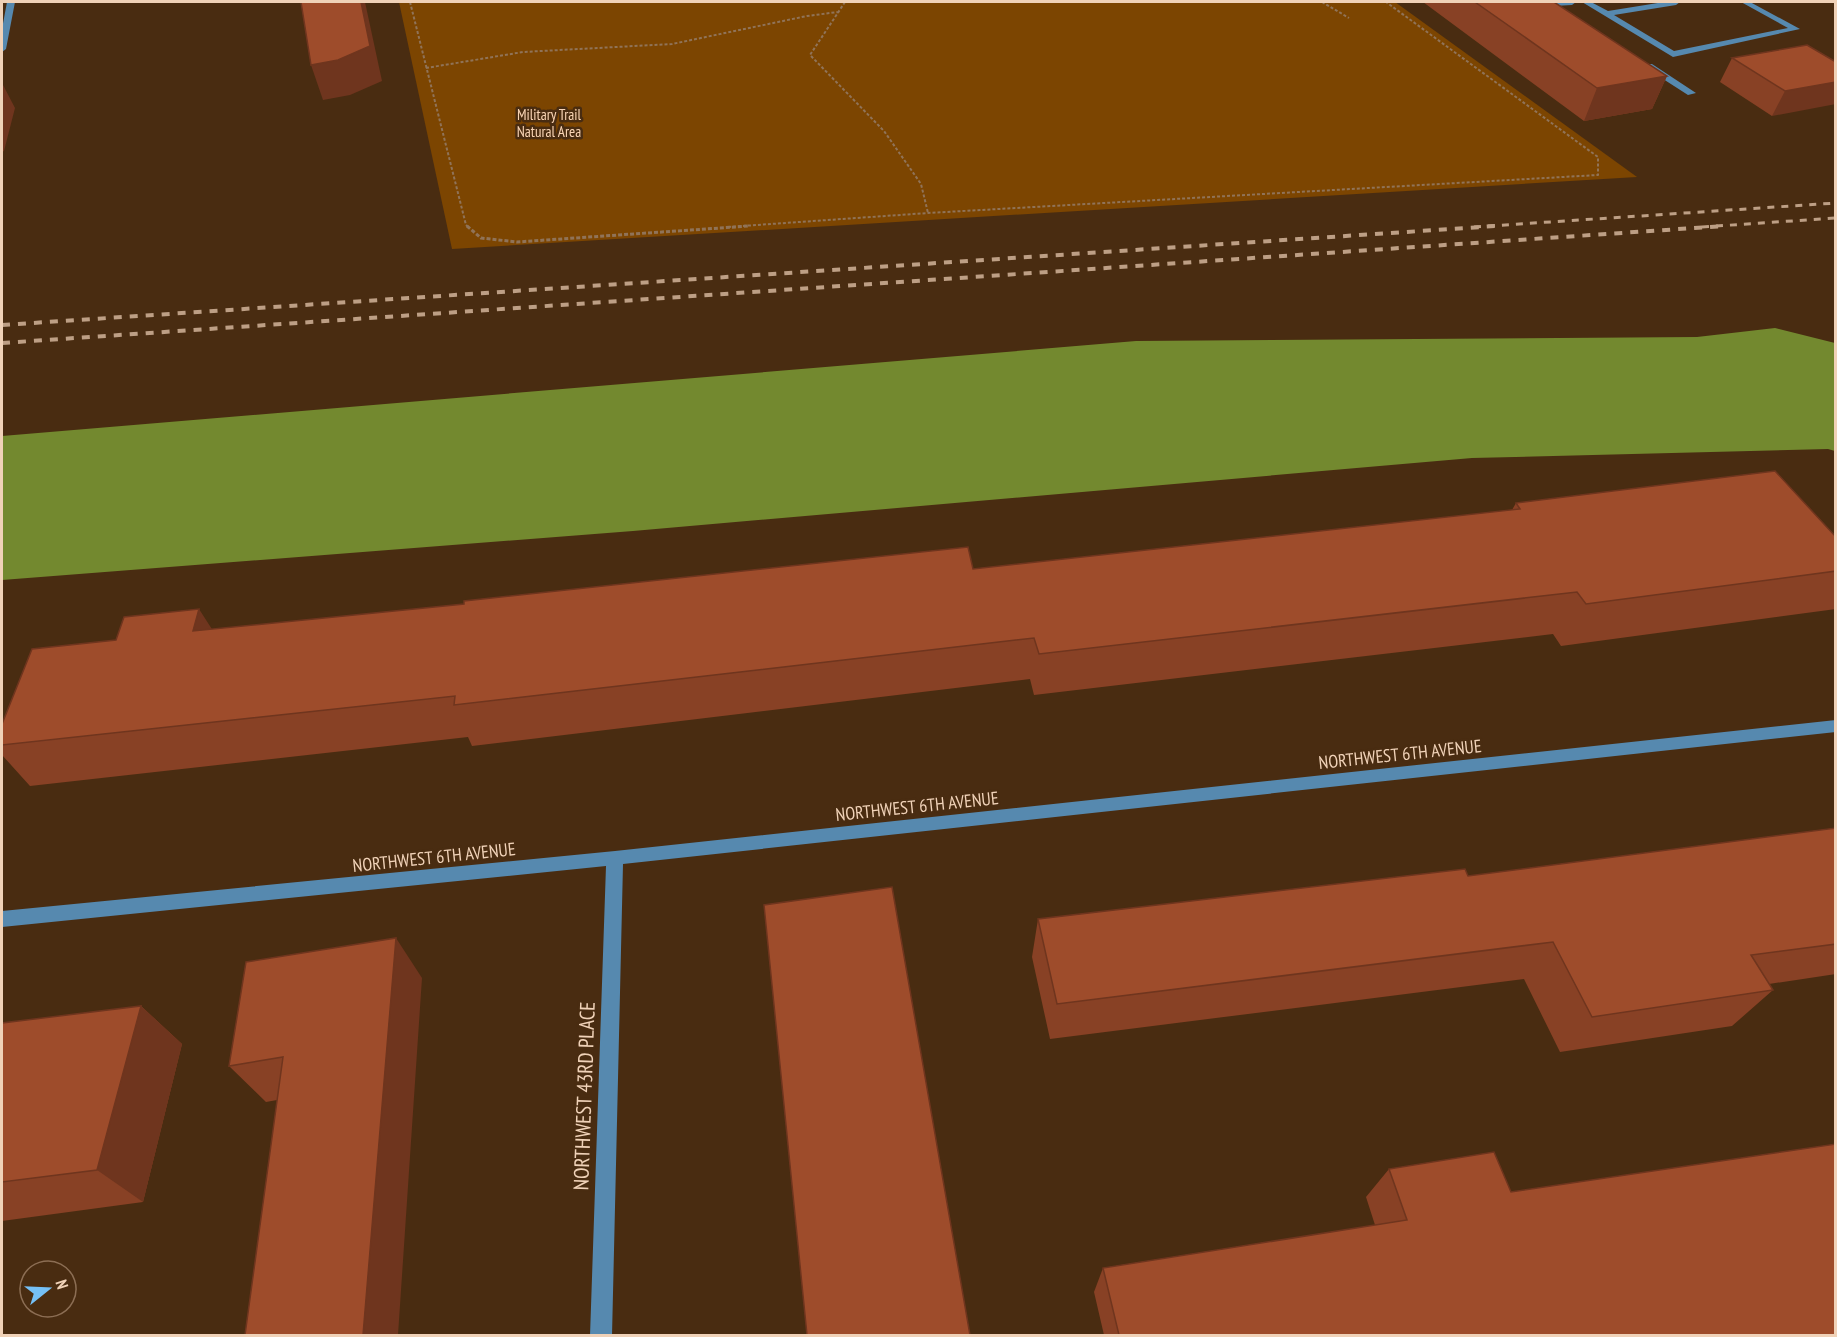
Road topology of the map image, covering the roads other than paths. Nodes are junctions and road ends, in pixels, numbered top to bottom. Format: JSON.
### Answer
{"nodes":[{"id":1,"x":11,"y":2,"type":"edge"},
{"id":2,"x":1572,"y":2,"type":"edge"},
{"id":3,"x":1586,"y":2,"type":"edge"},
{"id":4,"x":1676,"y":2,"type":"edge"},
{"id":5,"x":1745,"y":2,"type":"edge"},
{"id":6,"x":1554,"y":3,"type":"edge"},
{"id":7,"x":1565,"y":11,"type":"edge"},
{"id":8,"x":1607,"y":14,"type":"junction"},
{"id":9,"x":2,"y":49,"type":"edge"},
{"id":10,"x":1642,"y":62,"type":"edge"},
{"id":11,"x":1690,"y":93,"type":"dead end"},
{"id":12,"x":1836,"y":726,"type":"edge"},
{"id":13,"x":615,"y":858,"type":"junction"},
{"id":14,"x":2,"y":919,"type":"edge"},
{"id":15,"x":601,"y":1335,"type":"edge"}],
"edges":[{"from":1,"to":9,"type":"street"},
{"from":2,"to":6,"type":"street"},
{"from":3,"to":8,"type":"street"},
{"from":4,"to":8,"type":"street"},
{"from":5,"to":8,"type":"street"},
{"from":6,"to":7,"type":"street"},
{"from":10,"to":11,"type":"street"},
{"from":12,"to":13,"type":"street","name":"NORTHWEST 6TH AVENUE"},
{"from":13,"to":14,"type":"street","name":"NORTHWEST 6TH AVENUE"},
{"from":13,"to":15,"type":"street","name":"NORTHWEST 43RD PLACE"}]}
